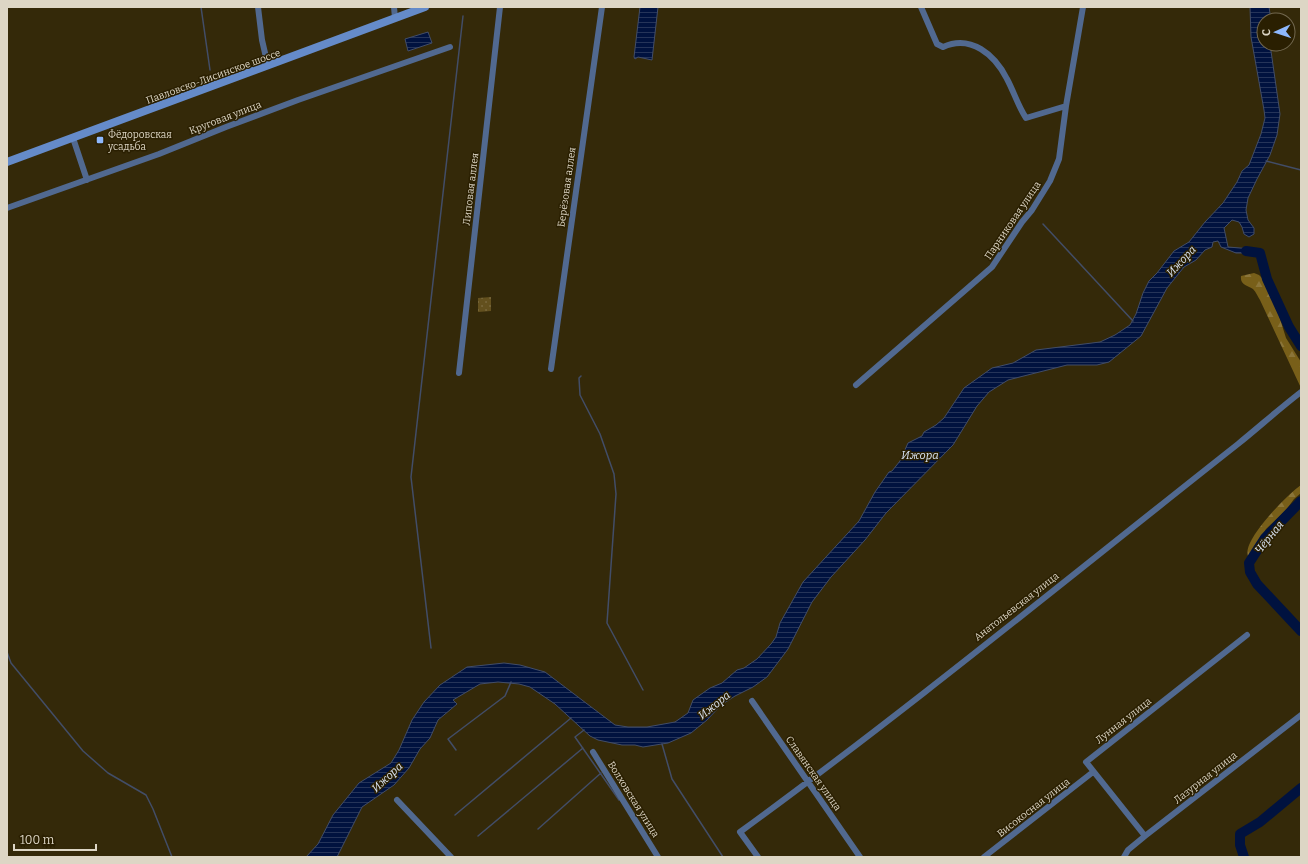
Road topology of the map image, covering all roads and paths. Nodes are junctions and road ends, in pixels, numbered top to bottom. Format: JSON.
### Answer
{"nodes":[{"id":1,"x":258,"y":7,"type":"edge"},
{"id":2,"x":394,"y":7,"type":"edge"},
{"id":3,"x":425,"y":7,"type":"edge"},
{"id":4,"x":500,"y":7,"type":"edge"},
{"id":5,"x":602,"y":7,"type":"edge"},
{"id":6,"x":921,"y":7,"type":"edge"},
{"id":7,"x":1082,"y":7,"type":"edge"},
{"id":8,"x":395,"y":18,"type":"junction"},
{"id":9,"x":450,"y":47,"type":"dead end"},
{"id":10,"x":268,"y":66,"type":"junction"},
{"id":11,"x":1066,"y":106,"type":"junction"},
{"id":12,"x":73,"y":138,"type":"junction"},
{"id":13,"x":7,"y":162,"type":"edge"},
{"id":14,"x":87,"y":180,"type":"junction"},
{"id":15,"x":7,"y":208,"type":"edge"},
{"id":16,"x":551,"y":369,"type":"dead end"},
{"id":17,"x":459,"y":373,"type":"dead end"},
{"id":18,"x":856,"y":385,"type":"dead end"},
{"id":19,"x":1301,"y":392,"type":"edge"},
{"id":20,"x":1247,"y":635,"type":"dead end"},
{"id":21,"x":752,"y":701,"type":"dead end"},
{"id":22,"x":1301,"y":715,"type":"edge"},
{"id":23,"x":593,"y":752,"type":"dead end"},
{"id":24,"x":1093,"y":772,"type":"junction"},
{"id":25,"x":808,"y":782,"type":"junction"},
{"id":26,"x":397,"y":800,"type":"dead end"},
{"id":27,"x":1145,"y":836,"type":"junction"},
{"id":28,"x":451,"y":857,"type":"edge"},
{"id":29,"x":658,"y":857,"type":"edge"},
{"id":30,"x":758,"y":857,"type":"edge"},
{"id":31,"x":860,"y":857,"type":"edge"},
{"id":32,"x":984,"y":857,"type":"edge"},
{"id":33,"x":1124,"y":857,"type":"edge"}],
"edges":[{"from":1,"to":10,"type":"street"},
{"from":2,"to":8,"type":"street"},
{"from":3,"to":8,"type":"main road","name":"Павловско-Лисинское шоссе"},
{"from":4,"to":17,"type":"street","name":"Липовая аллея"},
{"from":5,"to":16,"type":"street","name":"Берёзовая аллея"},
{"from":6,"to":11,"type":"street"},
{"from":7,"to":11,"type":"street","name":"Парниковая улица"},
{"from":8,"to":10,"type":"main road","name":"Павловско-Лисинское шоссе"},
{"from":9,"to":14,"type":"street","name":"Круговая улица"},
{"from":10,"to":12,"type":"main road","name":"Павловско-Лисинское шоссе"},
{"from":11,"to":18,"type":"street","name":"Парниковая улица"},
{"from":12,"to":13,"type":"main road","name":"Павловско-Лисинское шоссе"},
{"from":12,"to":14,"type":"street"},
{"from":14,"to":15,"type":"street","name":"Круговая улица"},
{"from":19,"to":25,"type":"street","name":"Анатольевская улица"},
{"from":20,"to":24,"type":"street","name":"Лунная улица"},
{"from":21,"to":25,"type":"street","name":"Славянская улица"},
{"from":22,"to":27,"type":"street","name":"Лазурная улица"},
{"from":23,"to":29,"type":"street","name":"Волховская улица"},
{"from":24,"to":27,"type":"street"},
{"from":24,"to":32,"type":"street","name":"Високосная улица"},
{"from":25,"to":30,"type":"street","name":"Анатольевская улица"},
{"from":25,"to":31,"type":"street","name":"Славянская улица"},
{"from":26,"to":28,"type":"street"},
{"from":27,"to":33,"type":"street","name":"Лазурная улица"}]}
